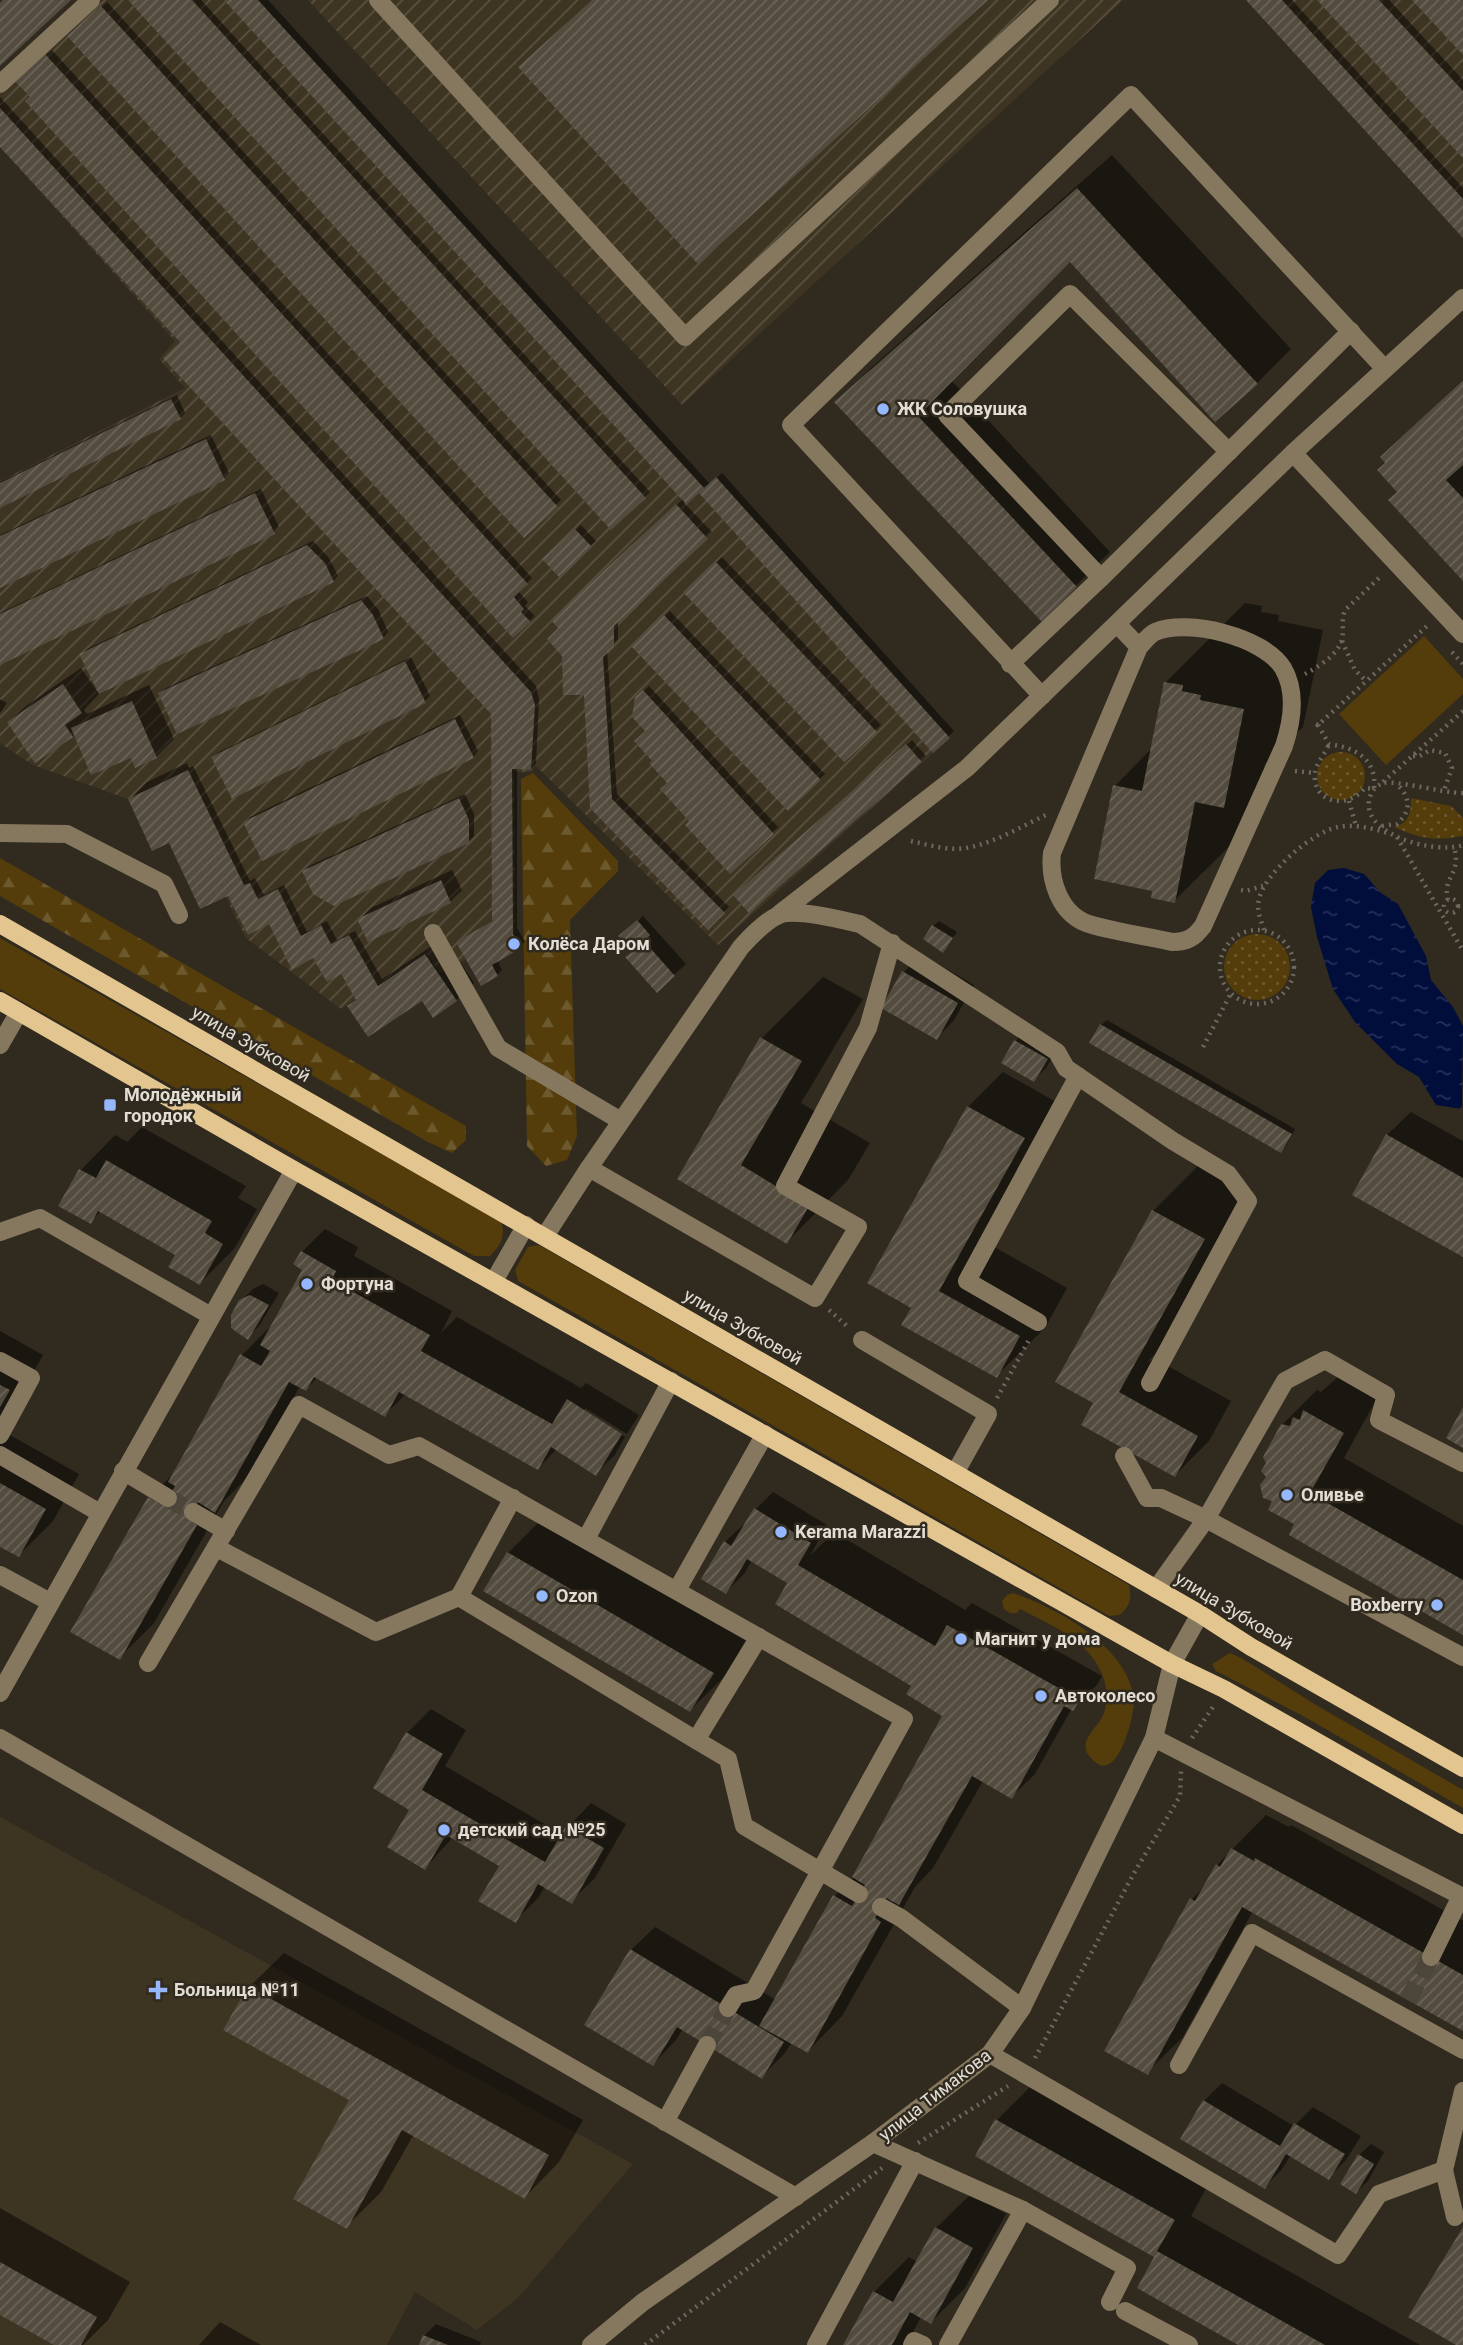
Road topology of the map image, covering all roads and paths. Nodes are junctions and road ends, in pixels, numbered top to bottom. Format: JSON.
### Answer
{"nodes":[{"id":1,"x":91,"y":0,"type":"edge"},
{"id":2,"x":378,"y":0,"type":"edge"},
{"id":3,"x":1050,"y":0,"type":"edge"},
{"id":4,"x":0,"y":84,"type":"edge"},
{"id":5,"x":1463,"y":298,"type":"edge"},
{"id":6,"x":1351,"y":331,"type":"junction"},
{"id":7,"x":1385,"y":369,"type":"junction"},
{"id":8,"x":1229,"y":452,"type":"junction"},
{"id":9,"x":1293,"y":453,"type":"junction"},
{"id":10,"x":1101,"y":579,"type":"junction"},
{"id":11,"x":1389,"y":586,"type":"dead end"},
{"id":12,"x":1418,"y":616,"type":"dead end"},
{"id":13,"x":1117,"y":624,"type":"junction"},
{"id":14,"x":1427,"y":626,"type":"junction"},
{"id":15,"x":1463,"y":634,"type":"edge"},
{"id":16,"x":1436,"y":635,"type":"dead end"},
{"id":17,"x":1342,"y":640,"type":"junction"},
{"id":18,"x":1445,"y":645,"type":"dead end"},
{"id":19,"x":1139,"y":647,"type":"junction"},
{"id":20,"x":1010,"y":664,"type":"junction"},
{"id":21,"x":1463,"y":664,"type":"edge"},
{"id":22,"x":1366,"y":681,"type":"junction"},
{"id":23,"x":1288,"y":682,"type":"junction"},
{"id":24,"x":1042,"y":696,"type":"junction"},
{"id":25,"x":1463,"y":711,"type":"edge"},
{"id":26,"x":1308,"y":722,"type":"dead end"},
{"id":27,"x":1318,"y":724,"type":"junction"},
{"id":28,"x":1329,"y":744,"type":"junction"},
{"id":29,"x":1413,"y":755,"type":"junction"},
{"id":30,"x":1381,"y":783,"type":"junction"},
{"id":31,"x":1397,"y":784,"type":"junction"},
{"id":32,"x":1374,"y":789,"type":"junction"},
{"id":33,"x":1443,"y":793,"type":"junction"},
{"id":34,"x":1463,"y":793,"type":"edge"},
{"id":35,"x":1349,"y":801,"type":"junction"},
{"id":36,"x":1074,"y":802,"type":"junction"},
{"id":37,"x":1356,"y":826,"type":"junction"},
{"id":38,"x":1380,"y":826,"type":"junction"},
{"id":39,"x":0,"y":833,"type":"edge"},
{"id":40,"x":1394,"y":835,"type":"junction"},
{"id":41,"x":911,"y":841,"type":"dead end"},
{"id":42,"x":1463,"y":845,"type":"edge"},
{"id":43,"x":1454,"y":847,"type":"junction"},
{"id":44,"x":1448,"y":900,"type":"junction"},
{"id":45,"x":1458,"y":908,"type":"edge"},
{"id":46,"x":779,"y":914,"type":"junction"},
{"id":47,"x":179,"y":915,"type":"dead end"},
{"id":48,"x":0,"y":924,"type":"edge"},
{"id":49,"x":1448,"y":925,"type":"junction"},
{"id":50,"x":1264,"y":930,"type":"junction"},
{"id":51,"x":433,"y":933,"type":"dead end"},
{"id":52,"x":892,"y":943,"type":"junction"},
{"id":53,"x":1462,"y":949,"type":"edge"},
{"id":54,"x":1231,"y":993,"type":"junction"},
{"id":55,"x":0,"y":1001,"type":"edge"},
{"id":56,"x":19,"y":1012,"type":"junction"},
{"id":57,"x":0,"y":1045,"type":"edge"},
{"id":58,"x":1203,"y":1046,"type":"dead end"},
{"id":59,"x":1078,"y":1076,"type":"junction"},
{"id":60,"x":621,"y":1121,"type":"junction"},
{"id":61,"x":589,"y":1168,"type":"junction"},
{"id":62,"x":294,"y":1170,"type":"junction"},
{"id":63,"x":526,"y":1226,"type":"junction"},
{"id":64,"x":0,"y":1232,"type":"edge"},
{"id":65,"x":545,"y":1236,"type":"junction"},
{"id":66,"x":494,"y":1282,"type":"junction"},
{"id":67,"x":816,"y":1298,"type":"junction"},
{"id":68,"x":211,"y":1315,"type":"junction"},
{"id":69,"x":1038,"y":1322,"type":"joint"},
{"id":70,"x":862,"y":1340,"type":"joint"},
{"id":71,"x":0,"y":1361,"type":"edge"},
{"id":72,"x":671,"y":1381,"type":"junction"},
{"id":73,"x":1150,"y":1383,"type":"dead end"},
{"id":74,"x":988,"y":1414,"type":"junction"},
{"id":75,"x":765,"y":1434,"type":"junction"},
{"id":76,"x":0,"y":1435,"type":"edge"},
{"id":77,"x":0,"y":1455,"type":"edge"},
{"id":78,"x":1125,"y":1456,"type":"dead end"},
{"id":79,"x":1463,"y":1463,"type":"edge"},
{"id":80,"x":123,"y":1471,"type":"junction"},
{"id":81,"x":955,"y":1473,"type":"junction"},
{"id":82,"x":169,"y":1498,"type":"tunnel mouth"},
{"id":83,"x":513,"y":1498,"type":"junction"},
{"id":84,"x":192,"y":1512,"type":"tunnel mouth"},
{"id":85,"x":100,"y":1513,"type":"junction"},
{"id":86,"x":1206,"y":1519,"type":"junction"},
{"id":87,"x":226,"y":1531,"type":"junction"},
{"id":88,"x":586,"y":1539,"type":"junction"},
{"id":89,"x":216,"y":1548,"type":"junction"},
{"id":90,"x":0,"y":1576,"type":"edge"},
{"id":91,"x":1156,"y":1589,"type":"junction"},
{"id":92,"x":677,"y":1590,"type":"junction"},
{"id":93,"x":459,"y":1597,"type":"junction"},
{"id":94,"x":50,"y":1602,"type":"junction"},
{"id":95,"x":1200,"y":1614,"type":"junction"},
{"id":96,"x":759,"y":1637,"type":"junction"},
{"id":97,"x":1463,"y":1657,"type":"edge"},
{"id":98,"x":148,"y":1663,"type":"dead end"},
{"id":99,"x":1172,"y":1664,"type":"junction"},
{"id":100,"x":0,"y":1693,"type":"edge"},
{"id":101,"x":0,"y":1738,"type":"edge"},
{"id":102,"x":1154,"y":1738,"type":"junction"},
{"id":103,"x":696,"y":1741,"type":"junction"},
{"id":104,"x":1463,"y":1768,"type":"edge"},
{"id":105,"x":1463,"y":1825,"type":"edge"},
{"id":106,"x":821,"y":1872,"type":"junction"},
{"id":107,"x":859,"y":1894,"type":"dead end"},
{"id":108,"x":1462,"y":1897,"type":"edge"},
{"id":109,"x":881,"y":1907,"type":"dead end"},
{"id":110,"x":1431,"y":1957,"type":"tunnel mouth"},
{"id":111,"x":728,"y":2008,"type":"tunnel mouth"},
{"id":112,"x":1022,"y":2008,"type":"junction"},
{"id":113,"x":707,"y":2045,"type":"tunnel mouth"},
{"id":114,"x":1463,"y":2050,"type":"edge"},
{"id":115,"x":990,"y":2054,"type":"junction"},
{"id":116,"x":1179,"y":2065,"type":"dead end"},
{"id":117,"x":1463,"y":2091,"type":"edge"},
{"id":118,"x":665,"y":2122,"type":"junction"},
{"id":119,"x":873,"y":2143,"type":"junction"},
{"id":120,"x":915,"y":2161,"type":"junction"},
{"id":121,"x":1444,"y":2170,"type":"junction"},
{"id":122,"x":796,"y":2197,"type":"junction"},
{"id":123,"x":1023,"y":2210,"type":"junction"},
{"id":124,"x":1455,"y":2217,"type":"dead end"},
{"id":125,"x":591,"y":2345,"type":"edge"},
{"id":126,"x":816,"y":2345,"type":"edge"},
{"id":127,"x":912,"y":2345,"type":"edge"},
{"id":128,"x":923,"y":2345,"type":"edge"},
{"id":129,"x":948,"y":2345,"type":"edge"},
{"id":130,"x":1189,"y":2345,"type":"edge"}],
"edges":[{"from":1,"to":4,"type":"street"},
{"from":2,"to":3,"type":"street"},
{"from":5,"to":7,"type":"street"},
{"from":6,"to":7,"type":"street"},
{"from":6,"to":8,"type":"street"},
{"from":6,"to":20,"type":"street"},
{"from":7,"to":9,"type":"street"},
{"from":8,"to":10,"type":"street"},
{"from":8,"to":10,"type":"street"},
{"from":9,"to":13,"type":"street"},
{"from":9,"to":15,"type":"street"},
{"from":10,"to":20,"type":"street"},
{"from":11,"to":17,"type":"path"},
{"from":12,"to":14,"type":"path"},
{"from":13,"to":19,"type":"street"},
{"from":13,"to":24,"type":"street"},
{"from":14,"to":16,"type":"path"},
{"from":14,"to":22,"type":"path"},
{"from":17,"to":22,"type":"path"},
{"from":17,"to":23,"type":"path"},
{"from":18,"to":21,"type":"path"},
{"from":19,"to":23,"type":"street"},
{"from":19,"to":36,"type":"street"},
{"from":20,"to":24,"type":"street"},
{"from":22,"to":27,"type":"path"},
{"from":23,"to":36,"type":"street"},
{"from":24,"to":46,"type":"street"},
{"from":25,"to":29,"type":"path"},
{"from":26,"to":27,"type":"path"},
{"from":27,"to":28,"type":"path"},
{"from":28,"to":32,"type":"path"},
{"from":28,"to":35,"type":"path"},
{"from":29,"to":30,"type":"path"},
{"from":29,"to":33,"type":"path"},
{"from":30,"to":31,"type":"path"},
{"from":30,"to":32,"type":"path"},
{"from":31,"to":33,"type":"path"},
{"from":31,"to":38,"type":"path"},
{"from":32,"to":35,"type":"path"},
{"from":32,"to":38,"type":"path"},
{"from":33,"to":34,"type":"path"},
{"from":35,"to":37,"type":"path"},
{"from":36,"to":41,"type":"path"},
{"from":37,"to":40,"type":"path"},
{"from":37,"to":50,"type":"path"},
{"from":38,"to":40,"type":"path"},
{"from":39,"to":47,"type":"street"},
{"from":40,"to":43,"type":"path"},
{"from":40,"to":49,"type":"path"},
{"from":42,"to":43,"type":"path"},
{"from":43,"to":44,"type":"path"},
{"from":44,"to":45,"type":"path"},
{"from":44,"to":45,"type":"path"},
{"from":45,"to":49,"type":"path"},
{"from":46,"to":52,"type":"street"},
{"from":46,"to":60,"type":"street"},
{"from":48,"to":63,"type":"main road","name":"улица Зубковой"},
{"from":49,"to":53,"type":"path"},
{"from":50,"to":54,"type":"path"},
{"from":50,"to":54,"type":"path"},
{"from":51,"to":60,"type":"street"},
{"from":52,"to":59,"type":"street"},
{"from":52,"to":67,"type":"street"},
{"from":54,"to":58,"type":"path"},
{"from":55,"to":56,"type":"main road"},
{"from":56,"to":57,"type":"street"},
{"from":56,"to":62,"type":"main road"},
{"from":59,"to":69,"type":"street"},
{"from":59,"to":73,"type":"street"},
{"from":60,"to":61,"type":"street"},
{"from":61,"to":65,"type":"street"},
{"from":61,"to":67,"type":"street"},
{"from":62,"to":66,"type":"main road"},
{"from":62,"to":68,"type":"street"},
{"from":63,"to":65,"type":"main road","name":"улица Зубковой"},
{"from":63,"to":66,"type":"street"},
{"from":64,"to":68,"type":"street"},
{"from":65,"to":81,"type":"main road","name":"улица Зубковой"},
{"from":66,"to":72,"type":"main road"},
{"from":67,"to":70,"type":"path"},
{"from":68,"to":80,"type":"street"},
{"from":69,"to":74,"type":"path"},
{"from":70,"to":74,"type":"street"},
{"from":71,"to":76,"type":"street"},
{"from":72,"to":75,"type":"main road"},
{"from":72,"to":88,"type":"street"},
{"from":74,"to":81,"type":"street"},
{"from":75,"to":92,"type":"street"},
{"from":75,"to":99,"type":"main road"},
{"from":77,"to":85,"type":"street"},
{"from":78,"to":86,"type":"street"},
{"from":79,"to":86,"type":"street"},
{"from":80,"to":82,"type":"street"},
{"from":80,"to":85,"type":"street"},
{"from":81,"to":91,"type":"main road","name":"улица Зубковой"},
{"from":83,"to":87,"type":"street"},
{"from":83,"to":88,"type":"street"},
{"from":83,"to":93,"type":"street"},
{"from":84,"to":87,"type":"street"},
{"from":85,"to":94,"type":"street"},
{"from":86,"to":91,"type":"street"},
{"from":86,"to":97,"type":"street"},
{"from":87,"to":89,"type":"street"},
{"from":88,"to":92,"type":"street"},
{"from":89,"to":93,"type":"street"},
{"from":89,"to":98,"type":"street"},
{"from":90,"to":94,"type":"street"},
{"from":91,"to":95,"type":"main road","name":"улица Зубковой"},
{"from":92,"to":96,"type":"street"},
{"from":93,"to":103,"type":"street"},
{"from":94,"to":100,"type":"street"},
{"from":95,"to":99,"type":"street","name":"улица Тимакова"},
{"from":95,"to":104,"type":"main road","name":"улица Зубковой"},
{"from":96,"to":103,"type":"street"},
{"from":96,"to":106,"type":"street"},
{"from":99,"to":102,"type":"street","name":"улица Тимакова"},
{"from":99,"to":105,"type":"main road"},
{"from":101,"to":118,"type":"street"},
{"from":102,"to":108,"type":"street"},
{"from":102,"to":112,"type":"street","name":"улица Тимакова"},
{"from":103,"to":106,"type":"street"},
{"from":106,"to":107,"type":"street"},
{"from":106,"to":111,"type":"street"},
{"from":108,"to":110,"type":"street"},
{"from":109,"to":112,"type":"street"},
{"from":112,"to":115,"type":"street","name":"улица Тимакова"},
{"from":113,"to":118,"type":"street"},
{"from":114,"to":116,"type":"street"},
{"from":115,"to":119,"type":"street","name":"улица Тимакова"},
{"from":115,"to":121,"type":"street"},
{"from":117,"to":121,"type":"street"},
{"from":118,"to":122,"type":"street"},
{"from":119,"to":120,"type":"street"},
{"from":119,"to":122,"type":"street","name":"улица Тимакова"},
{"from":120,"to":123,"type":"street"},
{"from":120,"to":126,"type":"street"},
{"from":121,"to":124,"type":"street"},
{"from":122,"to":125,"type":"street","name":"улица Тимакова"},
{"from":123,"to":129,"type":"street"},
{"from":123,"to":130,"type":"street"},
{"from":127,"to":128,"type":"street"}]}
